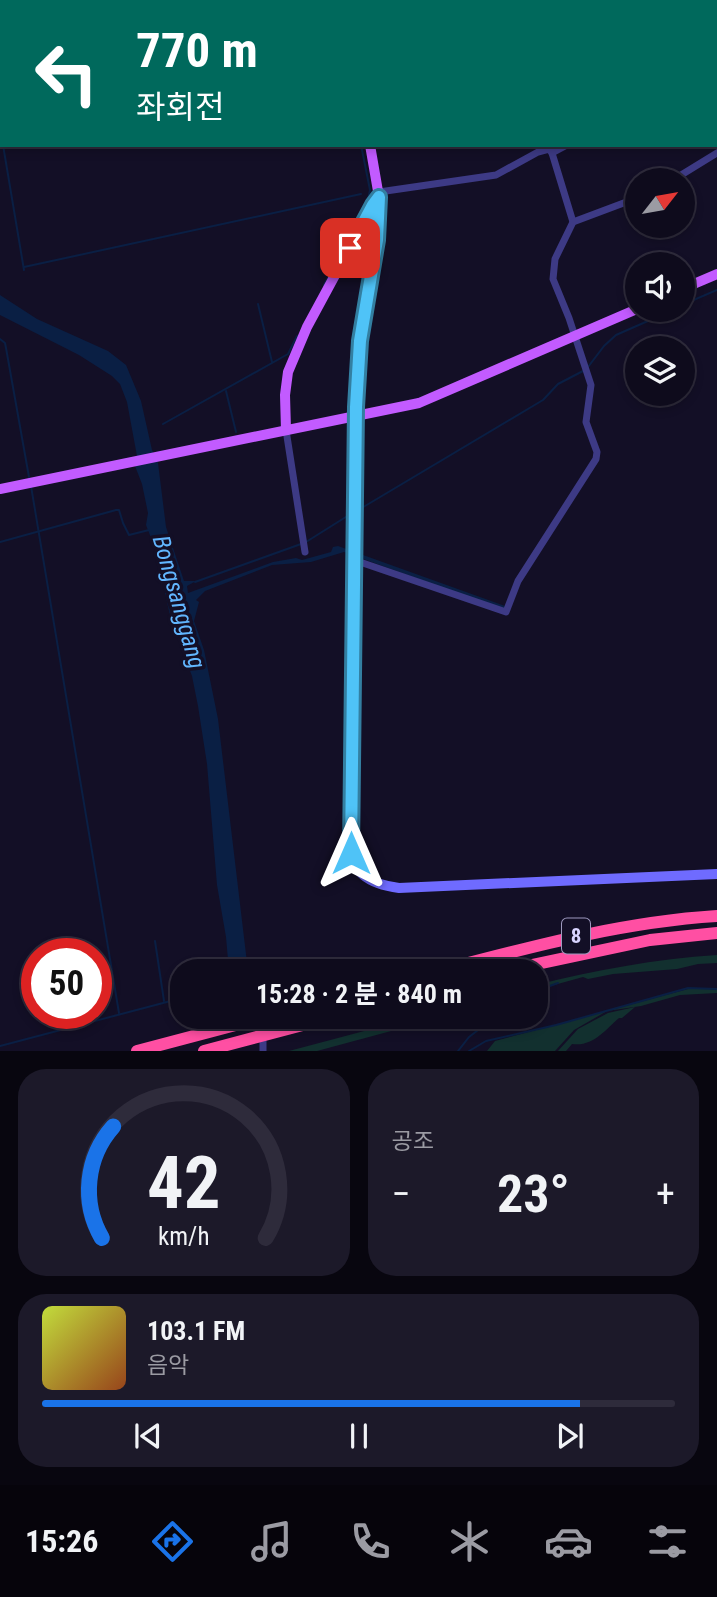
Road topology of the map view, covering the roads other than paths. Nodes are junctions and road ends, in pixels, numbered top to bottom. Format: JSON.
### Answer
{"nodes":[{"id":1,"x":370,"y":147,"type":"edge"},
{"id":2,"x":563,"y":147,"type":"edge"},
{"id":3,"x":552,"y":153,"type":"junction"},
{"id":4,"x":717,"y":153,"type":"edge"},
{"id":5,"x":693,"y":168,"type":"edge"},
{"id":6,"x":379,"y":195,"type":"junction"},
{"id":7,"x":625,"y":202,"type":"edge"},
{"id":8,"x":573,"y":222,"type":"junction"},
{"id":9,"x":717,"y":274,"type":"edge"},
{"id":10,"x":695,"y":283,"type":"edge"},
{"id":11,"x":625,"y":314,"type":"edge"},
{"id":12,"x":574,"y":335,"type":"junction"},
{"id":13,"x":292,"y":429,"type":"junction"},
{"id":14,"x":0,"y":489,"type":"edge"},
{"id":15,"x":305,"y":552,"type":"dead end"},
{"id":16,"x":354,"y":554,"type":"junction"},
{"id":17,"x":717,"y":874,"type":"edge"},
{"id":18,"x":717,"y":916,"type":"edge"},
{"id":19,"x":717,"y":933,"type":"edge"},
{"id":20,"x":487,"y":959,"type":"edge"},
{"id":21,"x":548,"y":962,"type":"edge"},
{"id":22,"x":216,"y":1029,"type":"edge"},
{"id":23,"x":286,"y":1029,"type":"edge"},
{"id":24,"x":263,"y":1035,"type":"junction"},
{"id":25,"x":137,"y":1051,"type":"edge"},
{"id":26,"x":205,"y":1051,"type":"edge"},
{"id":27,"x":263,"y":1051,"type":"edge"}],
"edges":[{"from":1,"to":6,"type":"main road"},
{"from":2,"to":3,"type":"street"},
{"from":3,"to":6,"type":"street"},
{"from":3,"to":8,"type":"street"},
{"from":4,"to":5,"type":"street"},
{"from":6,"to":13,"type":"main road"},
{"from":6,"to":16,"type":"main road"},
{"from":7,"to":8,"type":"street"},
{"from":8,"to":12,"type":"street"},
{"from":9,"to":10,"type":"main road"},
{"from":11,"to":12,"type":"main road"},
{"from":12,"to":13,"type":"main road"},
{"from":12,"to":16,"type":"street"},
{"from":13,"to":14,"type":"main road"},
{"from":13,"to":15,"type":"street"},
{"from":16,"to":17,"type":"main road"},
{"from":18,"to":20,"type":"highway","number":"8"},
{"from":19,"to":21,"type":"highway","number":"8"},
{"from":22,"to":25,"type":"highway"},
{"from":23,"to":24,"type":"highway"},
{"from":24,"to":26,"type":"highway"},
{"from":24,"to":27,"type":"street"}]}
